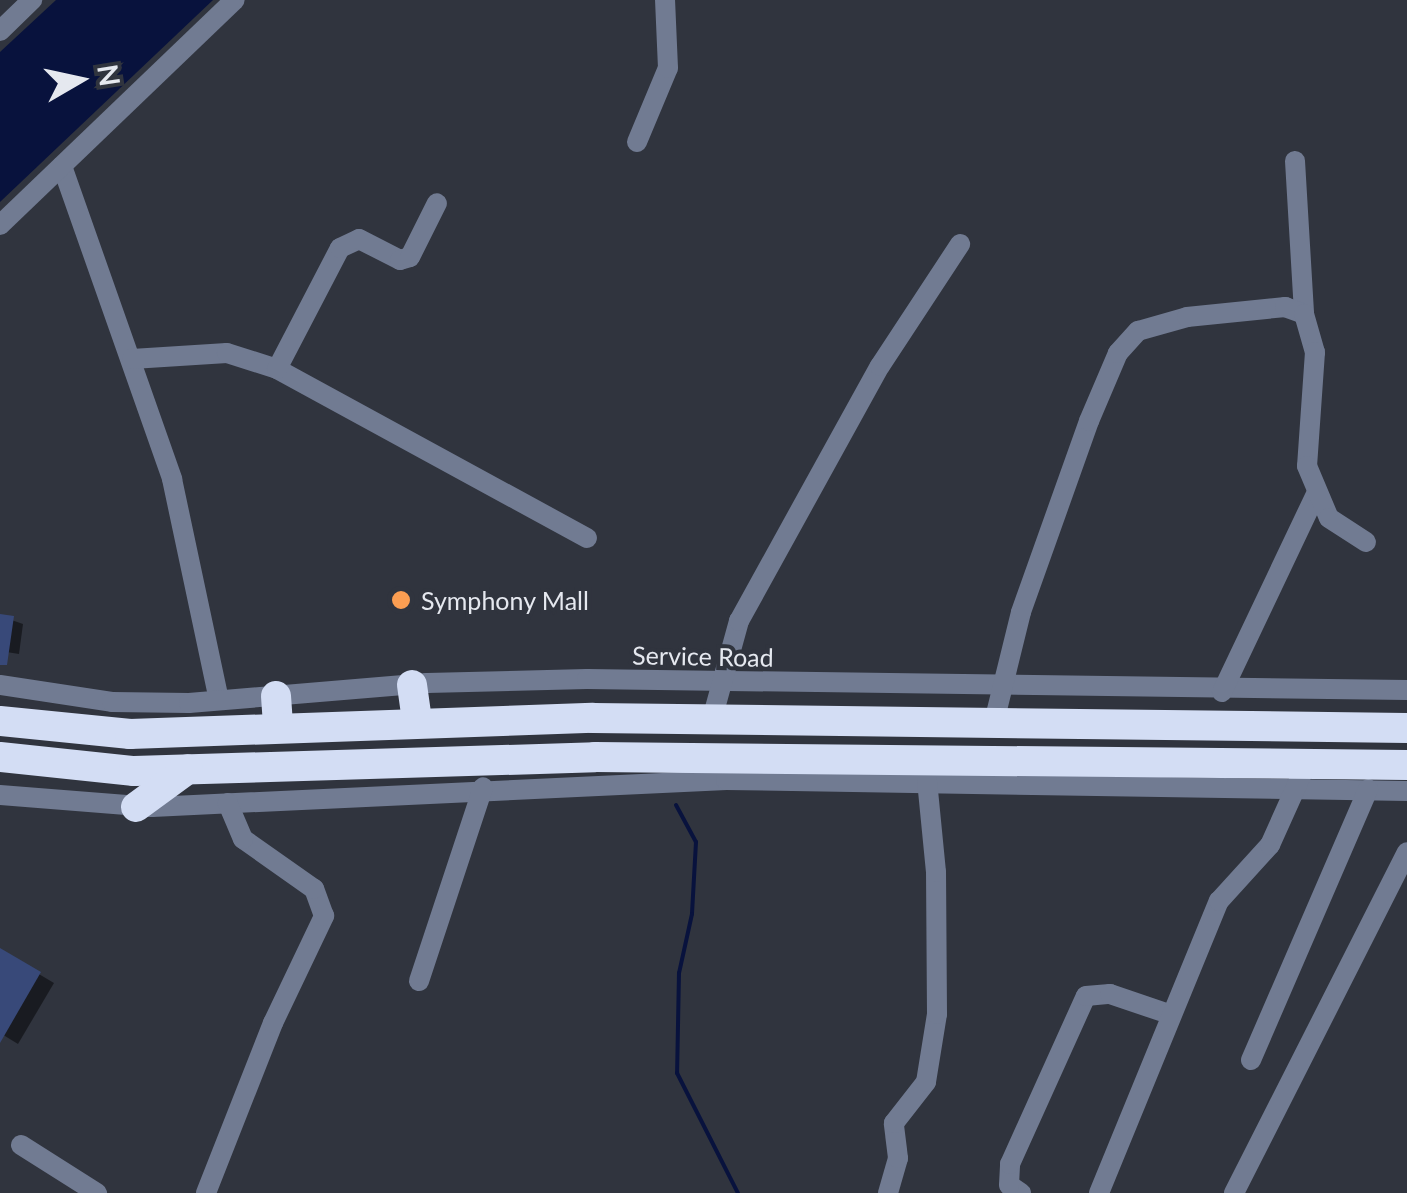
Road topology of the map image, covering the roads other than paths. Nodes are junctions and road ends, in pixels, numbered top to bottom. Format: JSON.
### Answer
{"nodes":[{"id":1,"x":32,"y":0,"type":"edge"},
{"id":2,"x":235,"y":0,"type":"edge"},
{"id":3,"x":666,"y":0,"type":"edge"},
{"id":4,"x":11,"y":16,"type":"edge"},
{"id":5,"x":637,"y":142,"type":"dead end"},
{"id":6,"x":1295,"y":161,"type":"dead end"},
{"id":7,"x":62,"y":166,"type":"junction"},
{"id":8,"x":437,"y":204,"type":"dead end"},
{"id":9,"x":0,"y":225,"type":"edge"},
{"id":10,"x":960,"y":244,"type":"dead end"},
{"id":11,"x":1304,"y":314,"type":"junction"},
{"id":12,"x":132,"y":359,"type":"junction"},
{"id":13,"x":277,"y":369,"type":"junction"},
{"id":14,"x":1316,"y":494,"type":"junction"},
{"id":15,"x":587,"y":538,"type":"dead end"},
{"id":16,"x":1366,"y":542,"type":"dead end"},
{"id":17,"x":721,"y":682,"type":"junction"},
{"id":18,"x":412,"y":684,"type":"junction"},
{"id":19,"x":0,"y":685,"type":"edge"},
{"id":20,"x":999,"y":688,"type":"junction"},
{"id":21,"x":1407,"y":690,"type":"edge"},
{"id":22,"x":1222,"y":692,"type":"junction"},
{"id":23,"x":276,"y":696,"type":"junction"},
{"id":24,"x":219,"y":700,"type":"junction"},
{"id":25,"x":712,"y":719,"type":"junction"},
{"id":26,"x":417,"y":720,"type":"junction"},
{"id":27,"x":0,"y":721,"type":"edge"},
{"id":28,"x":994,"y":722,"type":"junction"},
{"id":29,"x":278,"y":728,"type":"junction"},
{"id":30,"x":1407,"y":728,"type":"edge"},
{"id":31,"x":0,"y":757,"type":"edge"},
{"id":32,"x":1407,"y":765,"type":"edge"},
{"id":33,"x":188,"y":769,"type":"junction"},
{"id":34,"x":992,"y":771,"type":"junction"},
{"id":35,"x":1301,"y":776,"type":"junction"},
{"id":36,"x":927,"y":781,"type":"junction"},
{"id":37,"x":483,"y":787,"type":"junction"},
{"id":38,"x":1368,"y":790,"type":"junction"},
{"id":39,"x":1407,"y":791,"type":"edge"},
{"id":40,"x":0,"y":796,"type":"edge"},
{"id":41,"x":228,"y":803,"type":"junction"},
{"id":42,"x":136,"y":807,"type":"junction"},
{"id":43,"x":1407,"y":852,"type":"edge"},
{"id":44,"x":419,"y":981,"type":"dead end"},
{"id":45,"x":1169,"y":1014,"type":"junction"},
{"id":46,"x":1251,"y":1060,"type":"dead end"},
{"id":47,"x":21,"y":1145,"type":"dead end"},
{"id":48,"x":97,"y":1193,"type":"edge"},
{"id":49,"x":206,"y":1193,"type":"edge"},
{"id":50,"x":888,"y":1193,"type":"edge"},
{"id":51,"x":1022,"y":1193,"type":"edge"},
{"id":52,"x":1098,"y":1193,"type":"edge"},
{"id":53,"x":1234,"y":1193,"type":"edge"}],
"edges":[{"from":1,"to":4,"type":"street"},
{"from":2,"to":7,"type":"street"},
{"from":3,"to":5,"type":"street"},
{"from":6,"to":11,"type":"street"},
{"from":7,"to":9,"type":"street"},
{"from":7,"to":12,"type":"street"},
{"from":8,"to":13,"type":"street"},
{"from":10,"to":17,"type":"street"},
{"from":11,"to":14,"type":"street"},
{"from":11,"to":20,"type":"street"},
{"from":12,"to":13,"type":"street"},
{"from":12,"to":24,"type":"street"},
{"from":13,"to":15,"type":"street"},
{"from":14,"to":16,"type":"street"},
{"from":14,"to":22,"type":"street"},
{"from":17,"to":18,"type":"street","name":"Service Road"},
{"from":17,"to":20,"type":"street","name":"Service Road"},
{"from":17,"to":25,"type":"street"},
{"from":18,"to":23,"type":"street","name":"Service Road"},
{"from":18,"to":26,"type":"highway"},
{"from":19,"to":24,"type":"street","name":"Service Road"},
{"from":20,"to":22,"type":"street","name":"Service Road"},
{"from":20,"to":28,"type":"street"},
{"from":21,"to":22,"type":"street","name":"Service Road"},
{"from":23,"to":24,"type":"street","name":"Service Road"},
{"from":23,"to":29,"type":"highway"},
{"from":25,"to":26,"type":"highway"},
{"from":25,"to":28,"type":"highway"},
{"from":26,"to":29,"type":"highway"},
{"from":27,"to":29,"type":"highway"},
{"from":28,"to":30,"type":"highway"},
{"from":31,"to":33,"type":"highway"},
{"from":32,"to":35,"type":"highway"},
{"from":33,"to":34,"type":"highway"},
{"from":33,"to":42,"type":"highway"},
{"from":34,"to":35,"type":"highway"},
{"from":34,"to":36,"type":"street"},
{"from":35,"to":38,"type":"street"},
{"from":35,"to":45,"type":"street"},
{"from":36,"to":37,"type":"street"},
{"from":36,"to":50,"type":"street"},
{"from":37,"to":41,"type":"street"},
{"from":37,"to":44,"type":"street"},
{"from":38,"to":39,"type":"street"},
{"from":38,"to":46,"type":"street"},
{"from":40,"to":42,"type":"street"},
{"from":41,"to":42,"type":"street"},
{"from":41,"to":49,"type":"street"},
{"from":43,"to":53,"type":"street"},
{"from":45,"to":51,"type":"street"},
{"from":45,"to":52,"type":"street"},
{"from":47,"to":48,"type":"street"}]}
